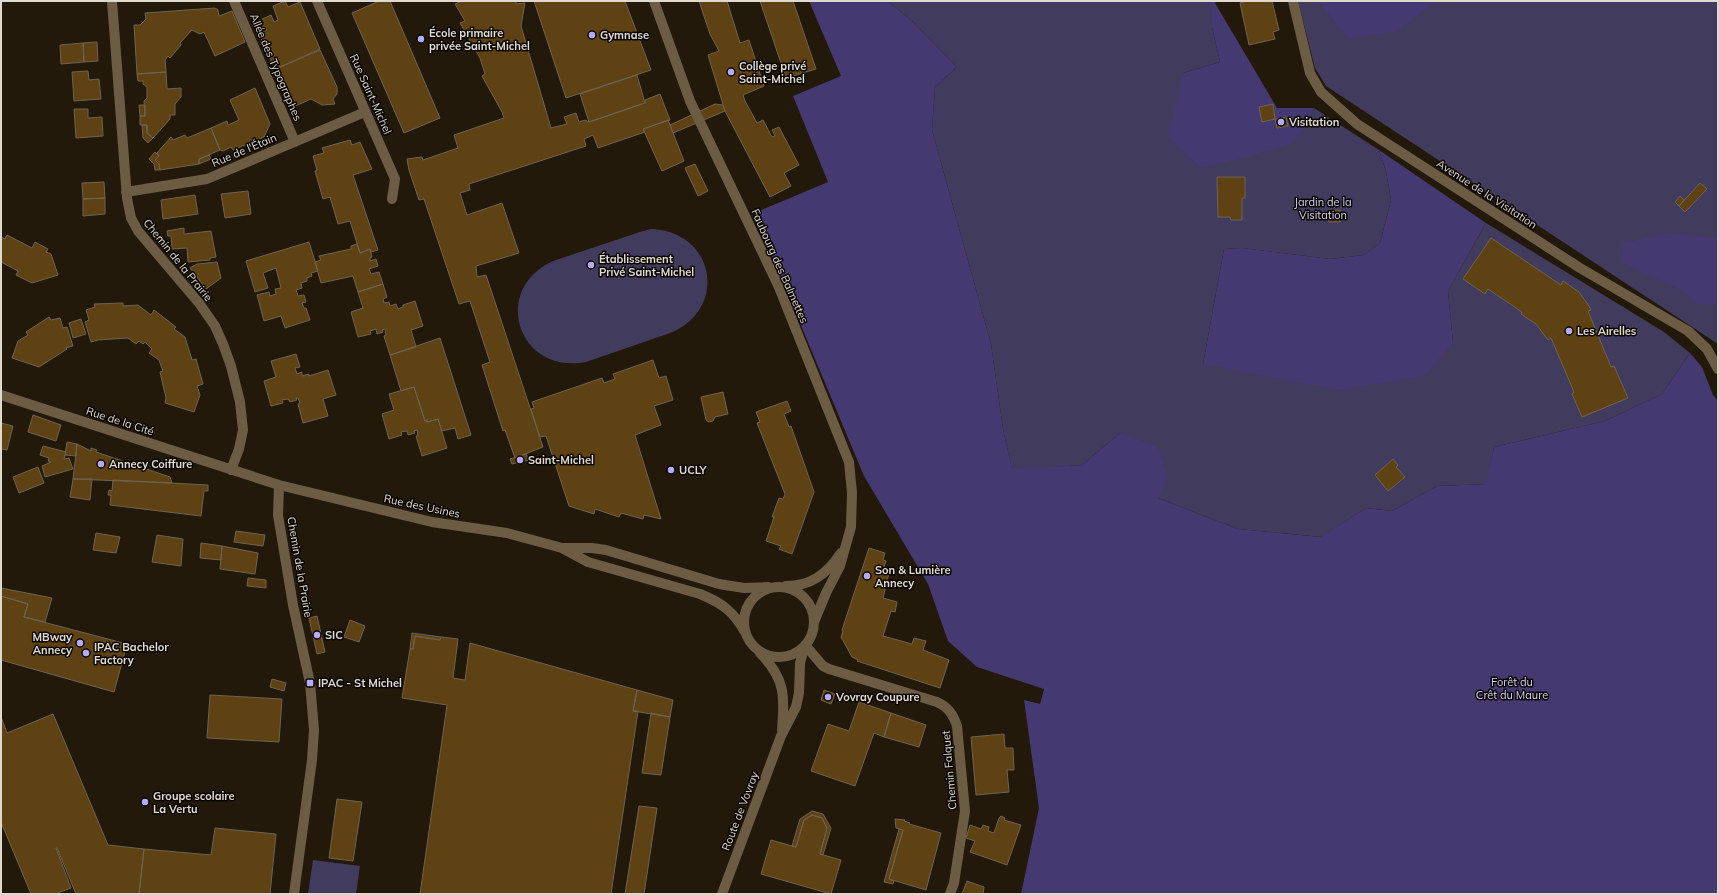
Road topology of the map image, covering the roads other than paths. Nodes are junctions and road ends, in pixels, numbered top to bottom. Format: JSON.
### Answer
{"nodes":[{"id":1,"x":112,"y":1,"type":"edge"},
{"id":2,"x":234,"y":1,"type":"edge"},
{"id":3,"x":317,"y":1,"type":"edge"},
{"id":4,"x":654,"y":1,"type":"edge"},
{"id":5,"x":1293,"y":1,"type":"edge"},
{"id":6,"x":365,"y":112,"type":"junction"},
{"id":7,"x":295,"y":142,"type":"junction"},
{"id":8,"x":126,"y":192,"type":"junction"},
{"id":9,"x":392,"y":198,"type":"dead end"},
{"id":10,"x":1718,"y":369,"type":"edge"},
{"id":11,"x":1,"y":395,"type":"edge"},
{"id":12,"x":231,"y":470,"type":"junction"},
{"id":13,"x":279,"y":485,"type":"junction"},
{"id":14,"x":562,"y":548,"type":"junction"},
{"id":15,"x":844,"y":548,"type":"junction"},
{"id":16,"x":778,"y":587,"type":"junction"},
{"id":17,"x":814,"y":622,"type":"junction"},
{"id":18,"x":745,"y":632,"type":"junction"},
{"id":19,"x":805,"y":645,"type":"junction"},
{"id":20,"x":756,"y":649,"type":"junction"},
{"id":21,"x":781,"y":736,"type":"junction"},
{"id":22,"x":294,"y":894,"type":"edge"},
{"id":23,"x":722,"y":894,"type":"edge"},
{"id":24,"x":950,"y":894,"type":"edge"}],
"edges":[{"from":1,"to":8,"type":"street","name":"Chemin de la Prairie"},
{"from":2,"to":7,"type":"street","name":"Allée des Typographes"},
{"from":3,"to":6,"type":"street","name":"Rue Saint-Michel"},
{"from":4,"to":15,"type":"street","name":"Faubourg des Balmettes"},
{"from":5,"to":10,"type":"street","name":"Avenue de la Visitation"},
{"from":6,"to":7,"type":"street","name":"Rue de l'Étain"},
{"from":6,"to":9,"type":"street","name":"Rue Saint-Michel"},
{"from":7,"to":8,"type":"street","name":"Rue de l'Étain"},
{"from":8,"to":12,"type":"street","name":"Chemin de la Prairie"},
{"from":11,"to":12,"type":"street","name":"Rue de la Cité"},
{"from":12,"to":13,"type":"street"},
{"from":13,"to":14,"type":"street","name":"Rue des Usines"},
{"from":13,"to":22,"type":"street","name":"Chemin de la Prairie"},
{"from":14,"to":16,"type":"street","name":"Rue des Usines"},
{"from":14,"to":18,"type":"street","name":"Rue des Usines"},
{"from":15,"to":16,"type":"street","name":"Faubourg des Balmettes"},
{"from":15,"to":17,"type":"street","name":"Faubourg des Balmettes"},
{"from":16,"to":17,"type":"street"},
{"from":16,"to":18,"type":"street"},
{"from":17,"to":19,"type":"street"},
{"from":18,"to":20,"type":"street"},
{"from":19,"to":20,"type":"street"},
{"from":19,"to":21,"type":"street","name":"Route de Vovray"},
{"from":19,"to":24,"type":"street","name":"Chemin Falquet"},
{"from":20,"to":21,"type":"street","name":"Route de Vovray"},
{"from":21,"to":23,"type":"street","name":"Route de Vovray"}]}
